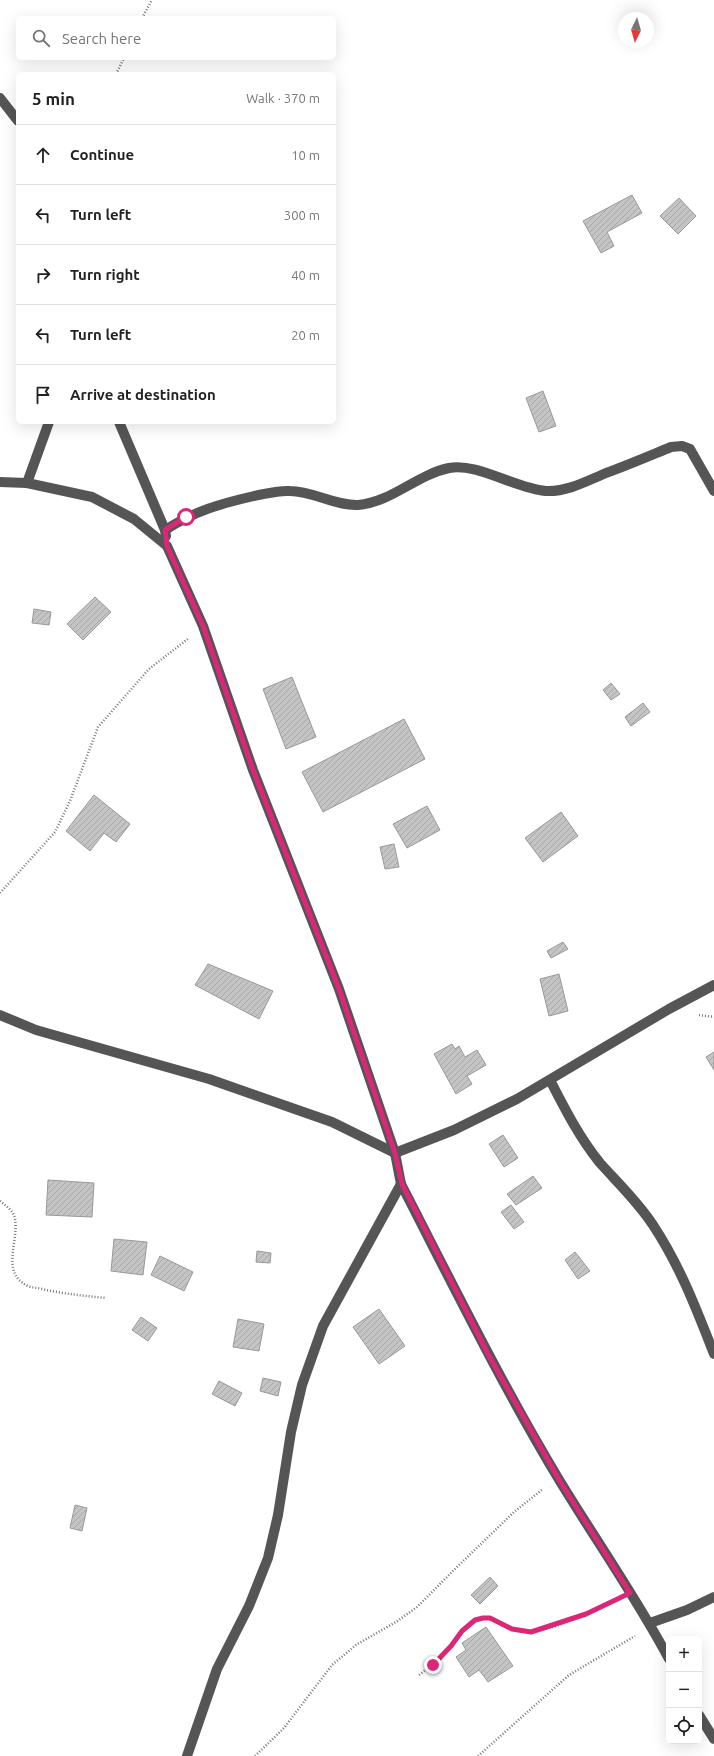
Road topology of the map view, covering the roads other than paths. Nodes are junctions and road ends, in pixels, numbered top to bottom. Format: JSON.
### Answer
{"nodes":[{"id":1,"x":0,"y":98,"type":"edge"},
{"id":2,"x":16,"y":118,"type":"edge"},
{"id":3,"x":48,"y":424,"type":"edge"},
{"id":4,"x":120,"y":424,"type":"edge"},
{"id":5,"x":0,"y":482,"type":"edge"},
{"id":6,"x":27,"y":483,"type":"junction"},
{"id":7,"x":714,"y":491,"type":"edge"},
{"id":8,"x":165,"y":530,"type":"junction"},
{"id":9,"x":167,"y":546,"type":"junction"},
{"id":10,"x":714,"y":985,"type":"edge"},
{"id":11,"x":0,"y":1015,"type":"edge"},
{"id":12,"x":550,"y":1080,"type":"junction"},
{"id":13,"x":395,"y":1153,"type":"junction"},
{"id":14,"x":402,"y":1184,"type":"junction"},
{"id":15,"x":714,"y":1354,"type":"edge"},
{"id":16,"x":714,"y":1597,"type":"edge"},
{"id":17,"x":651,"y":1625,"type":"junction"},
{"id":18,"x":666,"y":1653,"type":"edge"},
{"id":19,"x":702,"y":1721,"type":"edge"},
{"id":20,"x":714,"y":1739,"type":"edge"},
{"id":21,"x":187,"y":1756,"type":"edge"}],
"edges":[{"from":1,"to":2,"type":"street"},
{"from":3,"to":6,"type":"street"},
{"from":4,"to":8,"type":"street"},
{"from":5,"to":6,"type":"street"},
{"from":6,"to":9,"type":"street"},
{"from":7,"to":8,"type":"street"},
{"from":8,"to":9,"type":"street"},
{"from":9,"to":13,"type":"street"},
{"from":10,"to":12,"type":"street"},
{"from":11,"to":13,"type":"street"},
{"from":12,"to":13,"type":"street"},
{"from":12,"to":15,"type":"street"},
{"from":13,"to":14,"type":"street"},
{"from":14,"to":17,"type":"street"},
{"from":14,"to":21,"type":"street"},
{"from":16,"to":17,"type":"street"},
{"from":17,"to":18,"type":"street"},
{"from":19,"to":20,"type":"street"}]}
